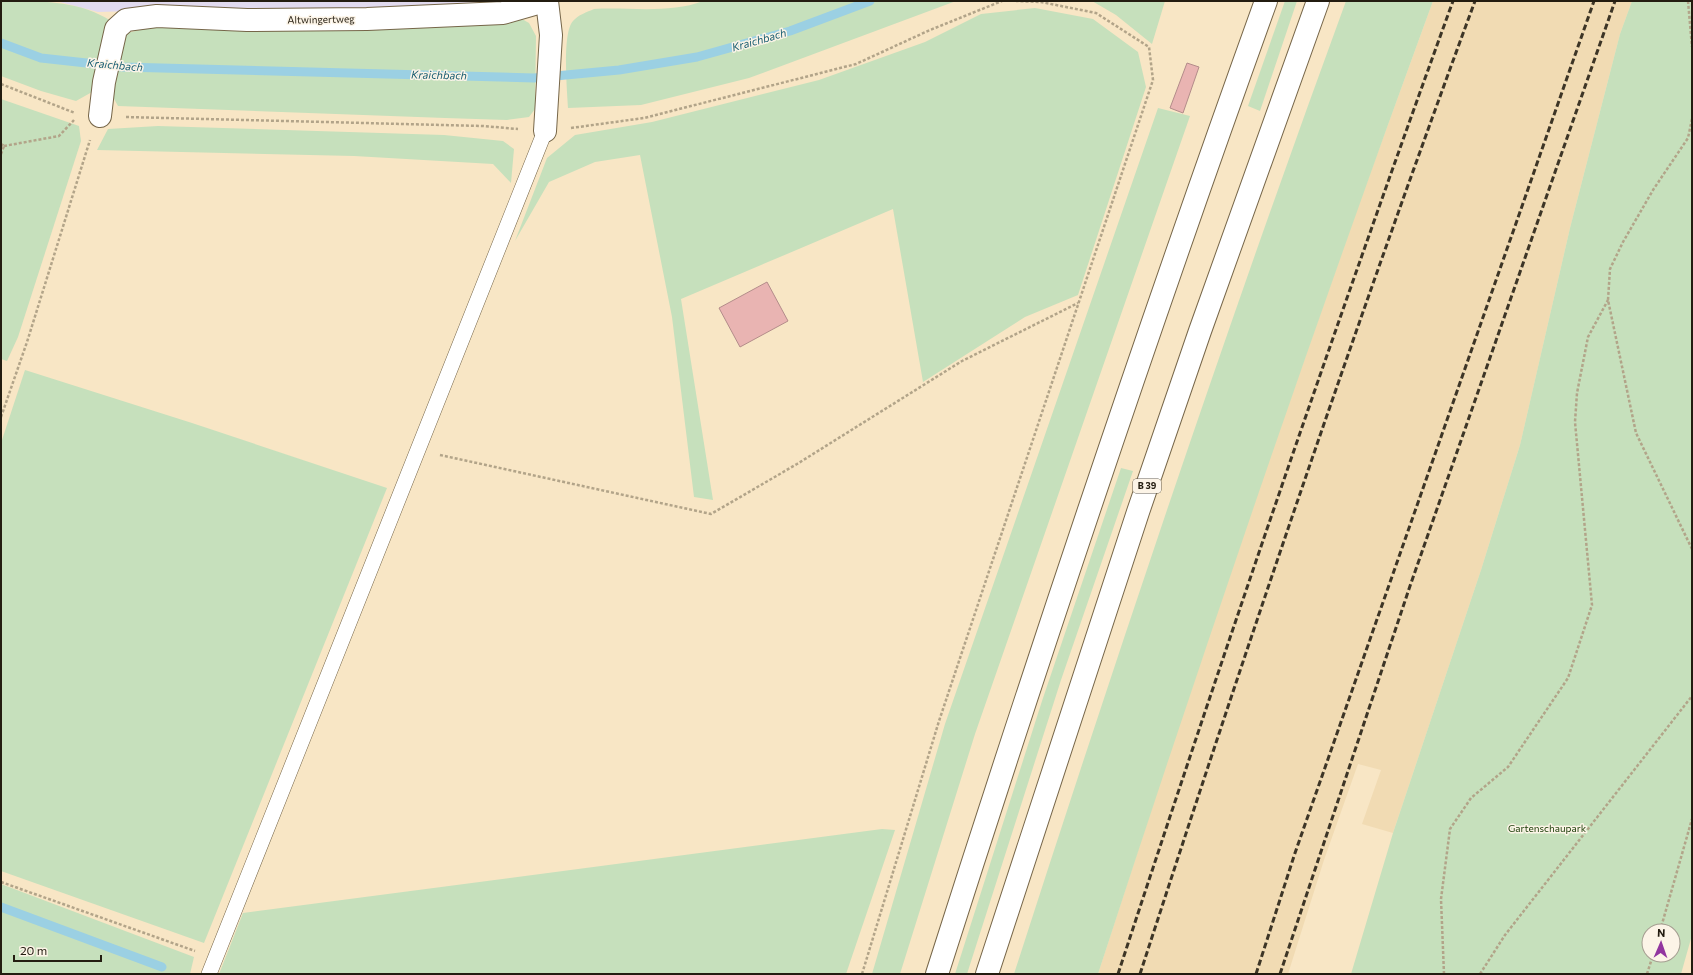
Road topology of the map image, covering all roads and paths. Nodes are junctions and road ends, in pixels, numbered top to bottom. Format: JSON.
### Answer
{"nodes":[{"id":1,"x":546,"y":1,"type":"edge"},
{"id":2,"x":1002,"y":1,"type":"edge"},
{"id":3,"x":1016,"y":1,"type":"edge"},
{"id":4,"x":1266,"y":1,"type":"edge"},
{"id":5,"x":1318,"y":1,"type":"edge"},
{"id":6,"x":1688,"y":1,"type":"edge"},
{"id":7,"x":1692,"y":47,"type":"edge"},
{"id":8,"x":1,"y":84,"type":"edge"},
{"id":9,"x":100,"y":116,"type":"junction"},
{"id":10,"x":1692,"y":119,"type":"edge"},
{"id":11,"x":545,"y":132,"type":"junction"},
{"id":12,"x":1,"y":144,"type":"edge"},
{"id":13,"x":4,"y":146,"type":"junction"},
{"id":14,"x":1,"y":154,"type":"edge"},
{"id":15,"x":1608,"y":300,"type":"junction"},
{"id":16,"x":1079,"y":303,"type":"junction"},
{"id":17,"x":1,"y":417,"type":"edge"},
{"id":18,"x":416,"y":450,"type":"junction"},
{"id":19,"x":1692,"y":549,"type":"edge"},
{"id":20,"x":1692,"y":696,"type":"edge"},
{"id":21,"x":1692,"y":819,"type":"edge"},
{"id":22,"x":1,"y":882,"type":"edge"},
{"id":23,"x":1662,"y":923,"type":"edge"},
{"id":24,"x":215,"y":958,"type":"junction"},
{"id":25,"x":1650,"y":963,"type":"edge"},
{"id":26,"x":208,"y":974,"type":"edge"},
{"id":27,"x":862,"y":974,"type":"edge"},
{"id":28,"x":937,"y":974,"type":"edge"},
{"id":29,"x":987,"y":974,"type":"edge"},
{"id":30,"x":1444,"y":974,"type":"edge"},
{"id":31,"x":1480,"y":974,"type":"edge"},
{"id":32,"x":1647,"y":974,"type":"edge"}],
"edges":[{"from":1,"to":9,"type":"main road","name":"Altwingertweg"},
{"from":1,"to":11,"type":"main road"},
{"from":2,"to":11,"type":"path"},
{"from":3,"to":16,"type":"path"},
{"from":4,"to":28,"type":"main road"},
{"from":5,"to":29,"type":"main road","number":"B 39"},
{"from":6,"to":7,"type":"path"},
{"from":8,"to":13,"type":"path"},
{"from":9,"to":11,"type":"path"},
{"from":9,"to":17,"type":"path"},
{"from":10,"to":15,"type":"path"},
{"from":11,"to":18,"type":"lane"},
{"from":12,"to":13,"type":"path"},
{"from":13,"to":14,"type":"path"},
{"from":15,"to":19,"type":"path"},
{"from":15,"to":30,"type":"path"},
{"from":16,"to":18,"type":"path"},
{"from":16,"to":27,"type":"path"},
{"from":18,"to":24,"type":"lane"},
{"from":20,"to":31,"type":"path"},
{"from":21,"to":23,"type":"path"},
{"from":22,"to":24,"type":"path"},
{"from":24,"to":26,"type":"lane"},
{"from":25,"to":32,"type":"path"}]}
